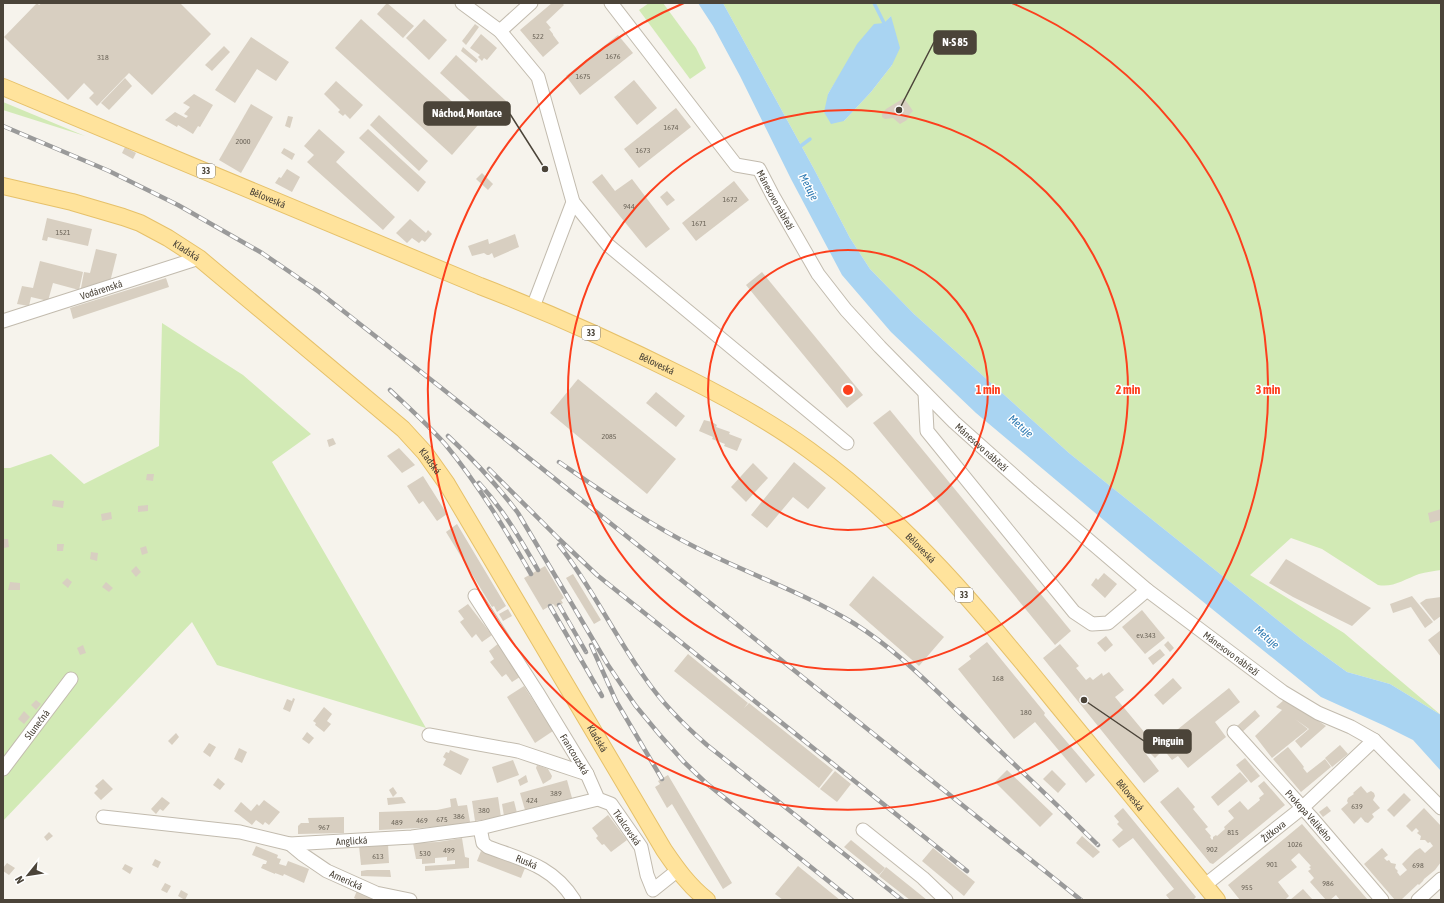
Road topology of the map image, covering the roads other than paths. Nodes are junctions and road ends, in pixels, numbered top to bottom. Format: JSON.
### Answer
{"nodes":[{"id":1,"x":462,"y":3,"type":"edge"},
{"id":2,"x":531,"y":3,"type":"edge"},
{"id":3,"x":611,"y":3,"type":"edge"},
{"id":4,"x":500,"y":32,"type":"junction"},
{"id":5,"x":3,"y":87,"type":"edge"},
{"id":6,"x":3,"y":186,"type":"edge"},
{"id":7,"x":573,"y":202,"type":"junction"},
{"id":8,"x":199,"y":258,"type":"junction"},
{"id":9,"x":533,"y":307,"type":"junction"},
{"id":10,"x":3,"y":321,"type":"edge"},
{"id":11,"x":925,"y":393,"type":"junction"},
{"id":12,"x":847,"y":443,"type":"dead end"},
{"id":13,"x":1147,"y":590,"type":"junction"},
{"id":14,"x":475,"y":596,"type":"dead end"},
{"id":15,"x":71,"y":679,"type":"dead end"},
{"id":16,"x":1234,"y":732,"type":"dead end"},
{"id":17,"x":429,"y":735,"type":"dead end"},
{"id":18,"x":1374,"y":740,"type":"junction"},
{"id":19,"x":3,"y":769,"type":"edge"},
{"id":20,"x":587,"y":774,"type":"junction"},
{"id":21,"x":598,"y":799,"type":"junction"},
{"id":22,"x":1302,"y":808,"type":"junction"},
{"id":23,"x":1441,"y":808,"type":"edge"},
{"id":24,"x":103,"y":817,"type":"dead end"},
{"id":25,"x":480,"y":828,"type":"junction"},
{"id":26,"x":863,"y":830,"type":"dead end"},
{"id":27,"x":290,"y":844,"type":"junction"},
{"id":28,"x":678,"y":870,"type":"junction"},
{"id":29,"x":1441,"y":879,"type":"edge"},
{"id":30,"x":1205,"y":885,"type":"junction"},
{"id":31,"x":654,"y":895,"type":"edge"},
{"id":32,"x":410,"y":900,"type":"edge"},
{"id":33,"x":574,"y":900,"type":"edge"},
{"id":34,"x":707,"y":900,"type":"edge"},
{"id":35,"x":946,"y":900,"type":"edge"},
{"id":36,"x":1217,"y":900,"type":"edge"},
{"id":37,"x":1382,"y":900,"type":"edge"},
{"id":38,"x":1418,"y":900,"type":"edge"}],
"edges":[{"from":1,"to":4,"type":"street"},
{"from":2,"to":4,"type":"street"},
{"from":3,"to":11,"type":"street","name":"Mánesovo nábřeží"},
{"from":4,"to":7,"type":"street"},
{"from":5,"to":9,"type":"main road","name":"Běloveská","number":"33"},
{"from":6,"to":8,"type":"main road","name":"Kladská"},
{"from":7,"to":9,"type":"street"},
{"from":7,"to":12,"type":"street"},
{"from":8,"to":10,"type":"street","name":"Vodárenská"},
{"from":8,"to":28,"type":"main road","name":"Kladská"},
{"from":9,"to":30,"type":"main road","name":"Běloveská","number":"33"},
{"from":11,"to":13,"type":"street","name":"Mánesovo nábřeží"},
{"from":11,"to":13,"type":"street"},
{"from":13,"to":18,"type":"street","name":"Mánesovo nábřeží"},
{"from":14,"to":20,"type":"street","name":"Francouzská"},
{"from":15,"to":19,"type":"street","name":"Slunečná"},
{"from":16,"to":22,"type":"street","name":"Prokopa Velikého"},
{"from":17,"to":20,"type":"street","name":"Francouzská"},
{"from":18,"to":22,"type":"street","name":"Žižkova"},
{"from":18,"to":23,"type":"street","name":"Mánesovo nábřeží"},
{"from":20,"to":21,"type":"street"},
{"from":21,"to":25,"type":"street","name":"Anglická"},
{"from":21,"to":31,"type":"street","name":"Tkalcovská"},
{"from":22,"to":30,"type":"street","name":"Žižkova"},
{"from":22,"to":37,"type":"street","name":"Prokopa Velikého"},
{"from":24,"to":27,"type":"street","name":"Anglická"},
{"from":25,"to":27,"type":"street","name":"Anglická"},
{"from":25,"to":33,"type":"street","name":"Ruská"},
{"from":26,"to":35,"type":"street"},
{"from":27,"to":32,"type":"street","name":"Americká"},
{"from":28,"to":31,"type":"street","name":"Tkalcovská"},
{"from":28,"to":34,"type":"main road","name":"Kladská"},
{"from":29,"to":38,"type":"street"},
{"from":30,"to":36,"type":"main road","name":"Běloveská","number":"33"}]}
